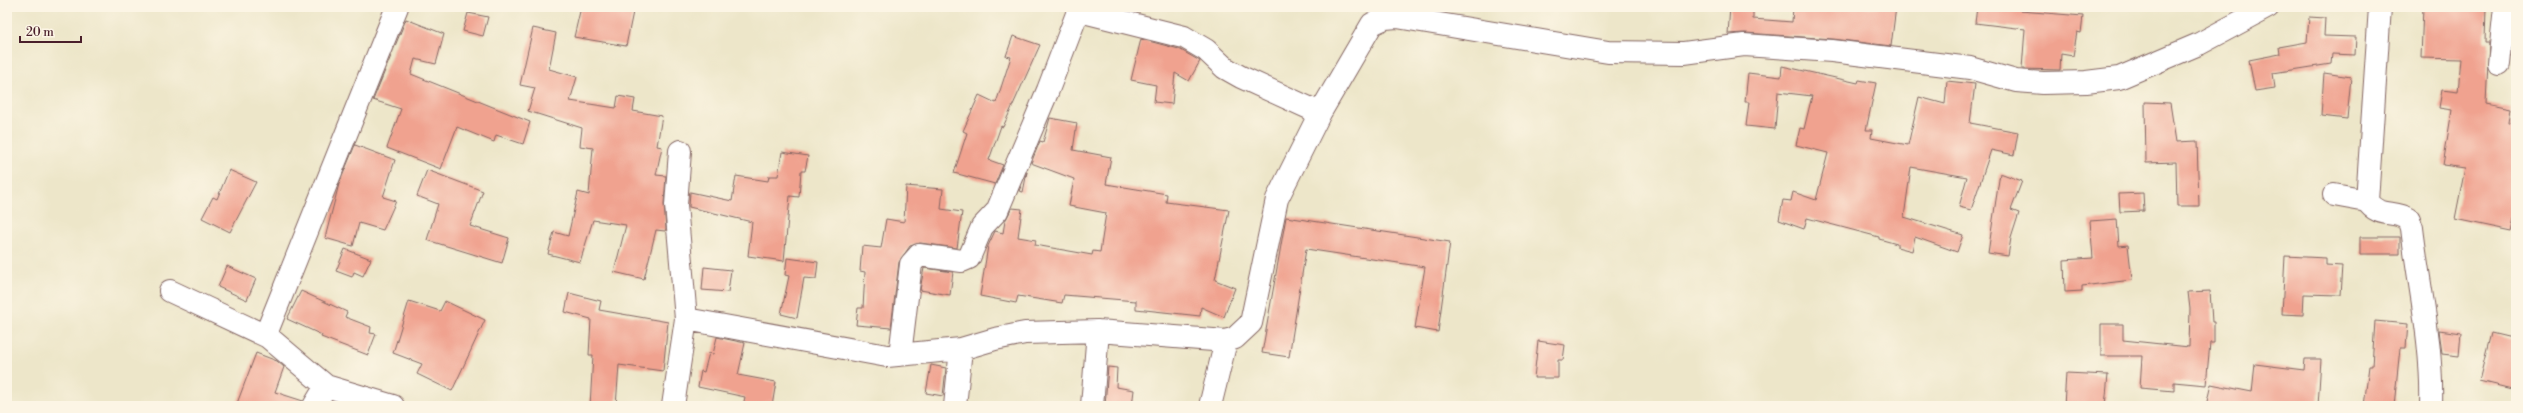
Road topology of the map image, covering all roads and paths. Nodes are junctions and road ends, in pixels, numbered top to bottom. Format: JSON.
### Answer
{"nodes":[{"id":1,"x":397,"y":7,"type":"edge"},
{"id":2,"x":2268,"y":7,"type":"edge"},
{"id":3,"x":2380,"y":7,"type":"edge"},
{"id":4,"x":2504,"y":7,"type":"edge"},
{"id":5,"x":2498,"y":64,"type":"dead end"},
{"id":6,"x":1320,"y":113,"type":"junction"},
{"id":7,"x":680,"y":151,"type":"dead end"},
{"id":8,"x":2334,"y":195,"type":"dead end"},
{"id":9,"x":2367,"y":201,"type":"junction"},
{"id":10,"x":170,"y":291,"type":"dead end"},
{"id":11,"x":686,"y":319,"type":"junction"},
{"id":12,"x":1098,"y":331,"type":"junction"},
{"id":13,"x":268,"y":337,"type":"junction"},
{"id":14,"x":1226,"y":341,"type":"junction"},
{"id":15,"x":962,"y":349,"type":"junction"},
{"id":16,"x":900,"y":355,"type":"junction"},
{"id":17,"x":326,"y":386,"type":"junction"},
{"id":18,"x":314,"y":406,"type":"edge"},
{"id":19,"x":393,"y":406,"type":"edge"},
{"id":20,"x":673,"y":406,"type":"edge"},
{"id":21,"x":955,"y":406,"type":"edge"},
{"id":22,"x":1092,"y":406,"type":"edge"},
{"id":23,"x":1210,"y":406,"type":"edge"},
{"id":24,"x":2431,"y":406,"type":"edge"}],
"edges":[{"from":1,"to":13,"type":"street"},
{"from":2,"to":6,"type":"street"},
{"from":3,"to":9,"type":"street"},
{"from":4,"to":5,"type":"street"},
{"from":6,"to":14,"type":"street"},
{"from":6,"to":16,"type":"street"},
{"from":7,"to":11,"type":"street"},
{"from":8,"to":9,"type":"street"},
{"from":9,"to":24,"type":"street"},
{"from":10,"to":13,"type":"street"},
{"from":11,"to":16,"type":"street"},
{"from":11,"to":20,"type":"street"},
{"from":12,"to":14,"type":"street"},
{"from":12,"to":15,"type":"street"},
{"from":12,"to":22,"type":"street"},
{"from":13,"to":17,"type":"street"},
{"from":14,"to":23,"type":"street"},
{"from":15,"to":16,"type":"street"},
{"from":15,"to":21,"type":"street"},
{"from":17,"to":18,"type":"street"},
{"from":17,"to":19,"type":"street"}]}
